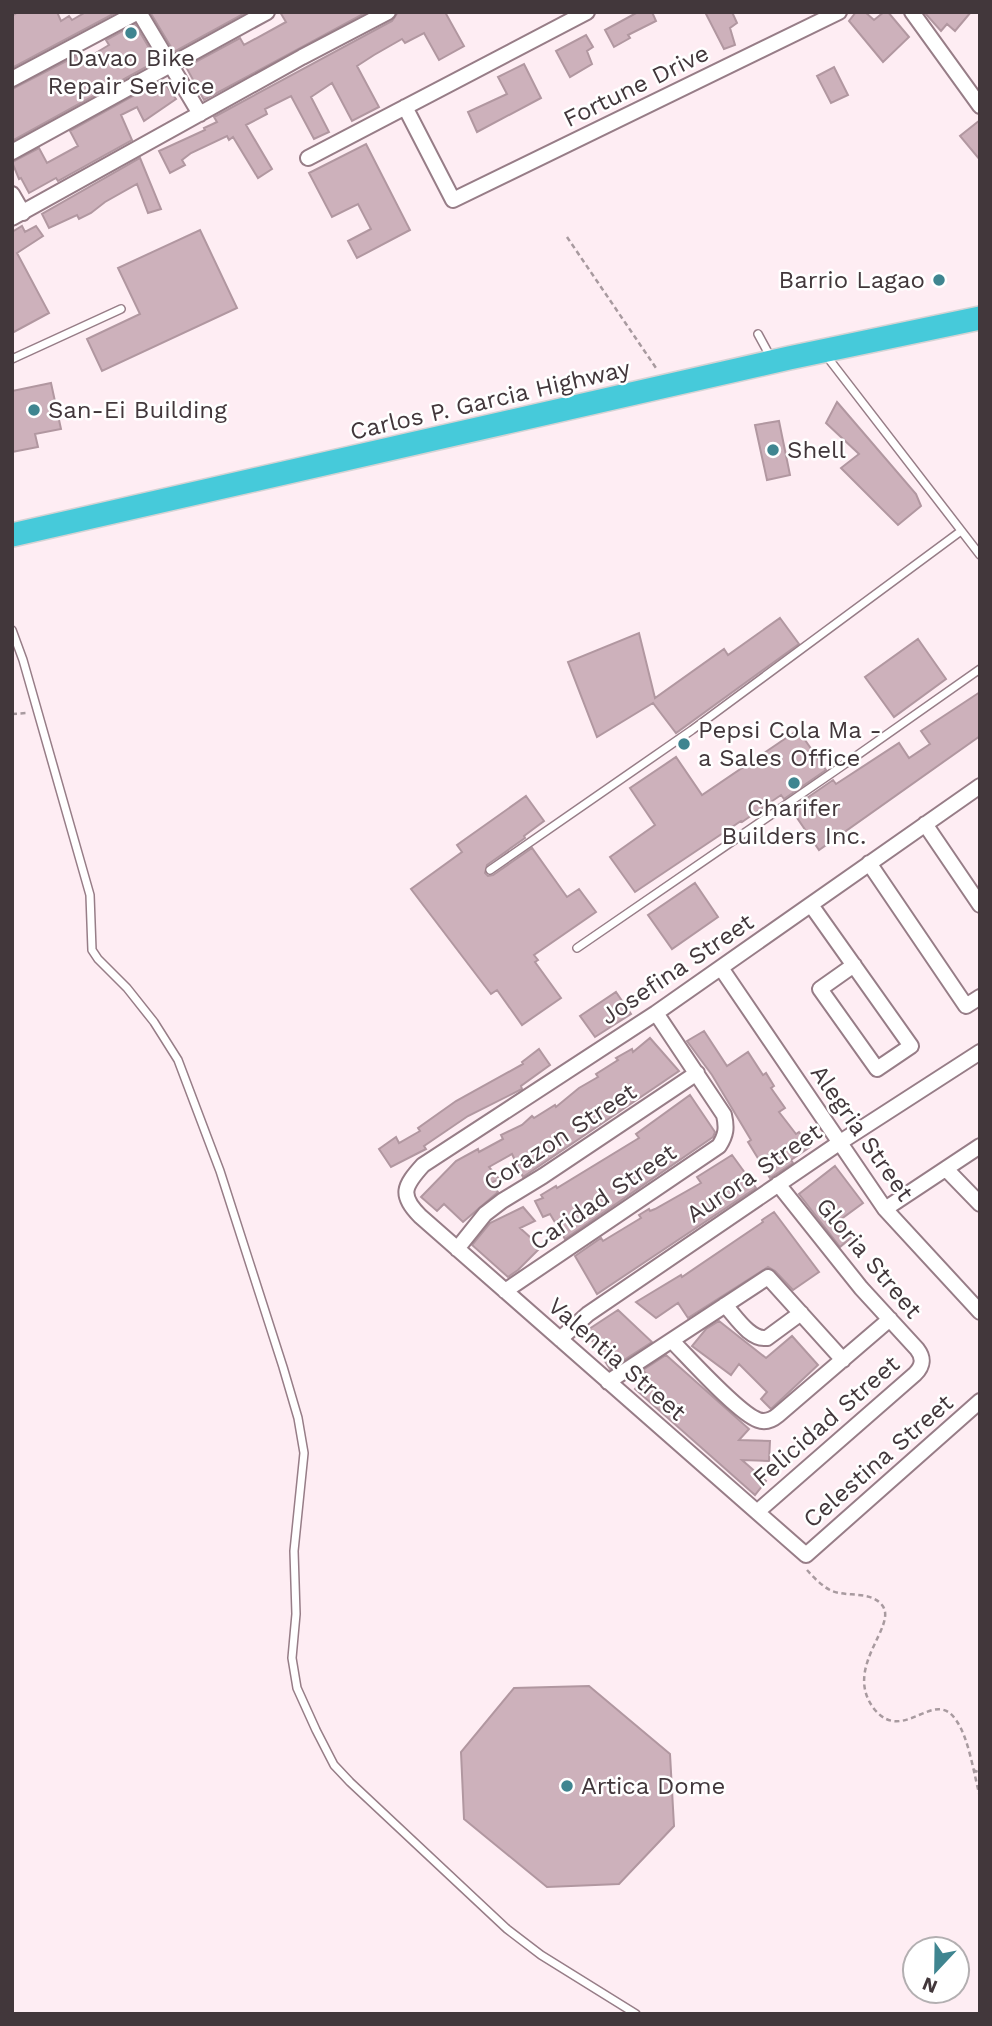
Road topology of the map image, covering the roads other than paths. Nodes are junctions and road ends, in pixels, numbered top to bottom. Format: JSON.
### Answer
{"nodes":[{"id":1,"x":139,"y":12,"type":"edge"},
{"id":2,"x":267,"y":12,"type":"edge"},
{"id":3,"x":388,"y":12,"type":"edge"},
{"id":4,"x":587,"y":12,"type":"edge"},
{"id":5,"x":839,"y":12,"type":"edge"},
{"id":6,"x":912,"y":12,"type":"edge"},
{"id":7,"x":170,"y":66,"type":"junction"},
{"id":8,"x":12,"y":79,"type":"edge"},
{"id":9,"x":980,"y":106,"type":"edge"},
{"id":10,"x":405,"y":107,"type":"junction"},
{"id":11,"x":200,"y":114,"type":"junction"},
{"id":12,"x":12,"y":152,"type":"edge"},
{"id":13,"x":308,"y":158,"type":"dead end"},
{"id":14,"x":12,"y":194,"type":"edge"},
{"id":15,"x":17,"y":215,"type":"edge"},
{"id":16,"x":121,"y":309,"type":"dead end"},
{"id":17,"x":980,"y":317,"type":"edge"},
{"id":18,"x":758,"y":334,"type":"dead end"},
{"id":19,"x":822,"y":351,"type":"junction"},
{"id":20,"x":12,"y":359,"type":"edge"},
{"id":21,"x":774,"y":361,"type":"junction"},
{"id":22,"x":961,"y":531,"type":"junction"},
{"id":23,"x":12,"y":536,"type":"edge"},
{"id":24,"x":980,"y":555,"type":"edge"},
{"id":25,"x":12,"y":630,"type":"edge"},
{"id":26,"x":980,"y":669,"type":"edge"},
{"id":27,"x":980,"y":786,"type":"edge"},
{"id":28,"x":925,"y":824,"type":"junction"},
{"id":29,"x":869,"y":863,"type":"junction"},
{"id":30,"x":490,"y":870,"type":"dead end"},
{"id":31,"x":811,"y":905,"type":"junction"},
{"id":32,"x":980,"y":905,"type":"edge"},
{"id":33,"x":577,"y":948,"type":"dead end"},
{"id":34,"x":853,"y":965,"type":"junction"},
{"id":35,"x":721,"y":968,"type":"junction"},
{"id":36,"x":980,"y":997,"type":"edge"},
{"id":37,"x":656,"y":1013,"type":"junction"},
{"id":38,"x":980,"y":1052,"type":"edge"},
{"id":39,"x":697,"y":1073,"type":"junction"},
{"id":40,"x":839,"y":1143,"type":"junction"},
{"id":41,"x":980,"y":1146,"type":"edge"},
{"id":42,"x":946,"y":1169,"type":"junction"},
{"id":43,"x":778,"y":1184,"type":"junction"},
{"id":44,"x":406,"y":1192,"type":"joint"},
{"id":45,"x":980,"y":1204,"type":"edge"},
{"id":46,"x":885,"y":1209,"type":"junction"},
{"id":47,"x":457,"y":1249,"type":"junction"},
{"id":48,"x":505,"y":1291,"type":"junction"},
{"id":49,"x":725,"y":1305,"type":"junction"},
{"id":50,"x":980,"y":1312,"type":"edge"},
{"id":51,"x":801,"y":1313,"type":"junction"},
{"id":52,"x":890,"y":1319,"type":"junction"},
{"id":53,"x":560,"y":1339,"type":"junction"},
{"id":54,"x":671,"y":1341,"type":"junction"},
{"id":55,"x":843,"y":1360,"type":"junction"},
{"id":56,"x":922,"y":1363,"type":"joint"},
{"id":57,"x":608,"y":1382,"type":"junction"},
{"id":58,"x":980,"y":1401,"type":"edge"},
{"id":59,"x":757,"y":1512,"type":"junction"},
{"id":60,"x":806,"y":1555,"type":"joint"},
{"id":61,"x":636,"y":2014,"type":"edge"}],
"edges":[{"from":1,"to":7,"type":"street"},
{"from":1,"to":8,"type":"street"},
{"from":2,"to":7,"type":"street"},
{"from":3,"to":11,"type":"street"},
{"from":4,"to":10,"type":"street"},
{"from":5,"to":10,"type":"street","name":"Fortune Drive"},
{"from":6,"to":9,"type":"street"},
{"from":7,"to":11,"type":"street"},
{"from":7,"to":12,"type":"street"},
{"from":10,"to":13,"type":"street"},
{"from":11,"to":15,"type":"street"},
{"from":14,"to":15,"type":"street"},
{"from":16,"to":20,"type":"lane"},
{"from":17,"to":19,"type":"highway","name":"Carlos P. Garcia Highway"},
{"from":18,"to":21,"type":"lane"},
{"from":19,"to":21,"type":"highway","name":"Carlos P. Garcia Highway"},
{"from":19,"to":22,"type":"lane"},
{"from":21,"to":23,"type":"highway","name":"Carlos P. Garcia Highway"},
{"from":22,"to":24,"type":"lane"},
{"from":22,"to":30,"type":"lane"},
{"from":25,"to":61,"type":"lane"},
{"from":26,"to":33,"type":"lane"},
{"from":27,"to":28,"type":"street","name":"Josefina Street"},
{"from":28,"to":29,"type":"street","name":"Josefina Street"},
{"from":28,"to":32,"type":"street"},
{"from":29,"to":31,"type":"street","name":"Josefina Street"},
{"from":29,"to":36,"type":"street"},
{"from":31,"to":34,"type":"street"},
{"from":31,"to":35,"type":"street","name":"Josefina Street"},
{"from":34,"to":34,"type":"street"},
{"from":35,"to":37,"type":"street","name":"Josefina Street"},
{"from":35,"to":40,"type":"street","name":"Alegria Street"},
{"from":37,"to":39,"type":"street"},
{"from":37,"to":44,"type":"street","name":"Josefina Street"},
{"from":38,"to":40,"type":"street","name":"Aurora Street"},
{"from":39,"to":47,"type":"street","name":"Corazon Street"},
{"from":39,"to":48,"type":"street","name":"Caridad Street"},
{"from":40,"to":43,"type":"street","name":"Aurora Street"},
{"from":40,"to":46,"type":"street","name":"Alegria Street"},
{"from":41,"to":42,"type":"street"},
{"from":42,"to":45,"type":"street"},
{"from":42,"to":46,"type":"street"},
{"from":43,"to":52,"type":"street","name":"Gloria Street"},
{"from":43,"to":53,"type":"street","name":"Aurora Street"},
{"from":44,"to":47,"type":"street","name":"Valentia Street"},
{"from":46,"to":50,"type":"street","name":"Alegria Street"},
{"from":47,"to":48,"type":"street","name":"Valentia Street"},
{"from":48,"to":53,"type":"street","name":"Valentia Street"},
{"from":49,"to":51,"type":"street"},
{"from":49,"to":51,"type":"street"},
{"from":49,"to":54,"type":"street"},
{"from":51,"to":55,"type":"street"},
{"from":52,"to":55,"type":"street"},
{"from":52,"to":56,"type":"street","name":"Gloria Street"},
{"from":53,"to":57,"type":"street","name":"Valentia Street"},
{"from":54,"to":55,"type":"street"},
{"from":54,"to":57,"type":"street"},
{"from":56,"to":59,"type":"street","name":"Felicidad Street"},
{"from":57,"to":59,"type":"street","name":"Valentia Street"},
{"from":58,"to":60,"type":"street","name":"Celestina Street"},
{"from":59,"to":60,"type":"street","name":"Valentia Street"}]}
